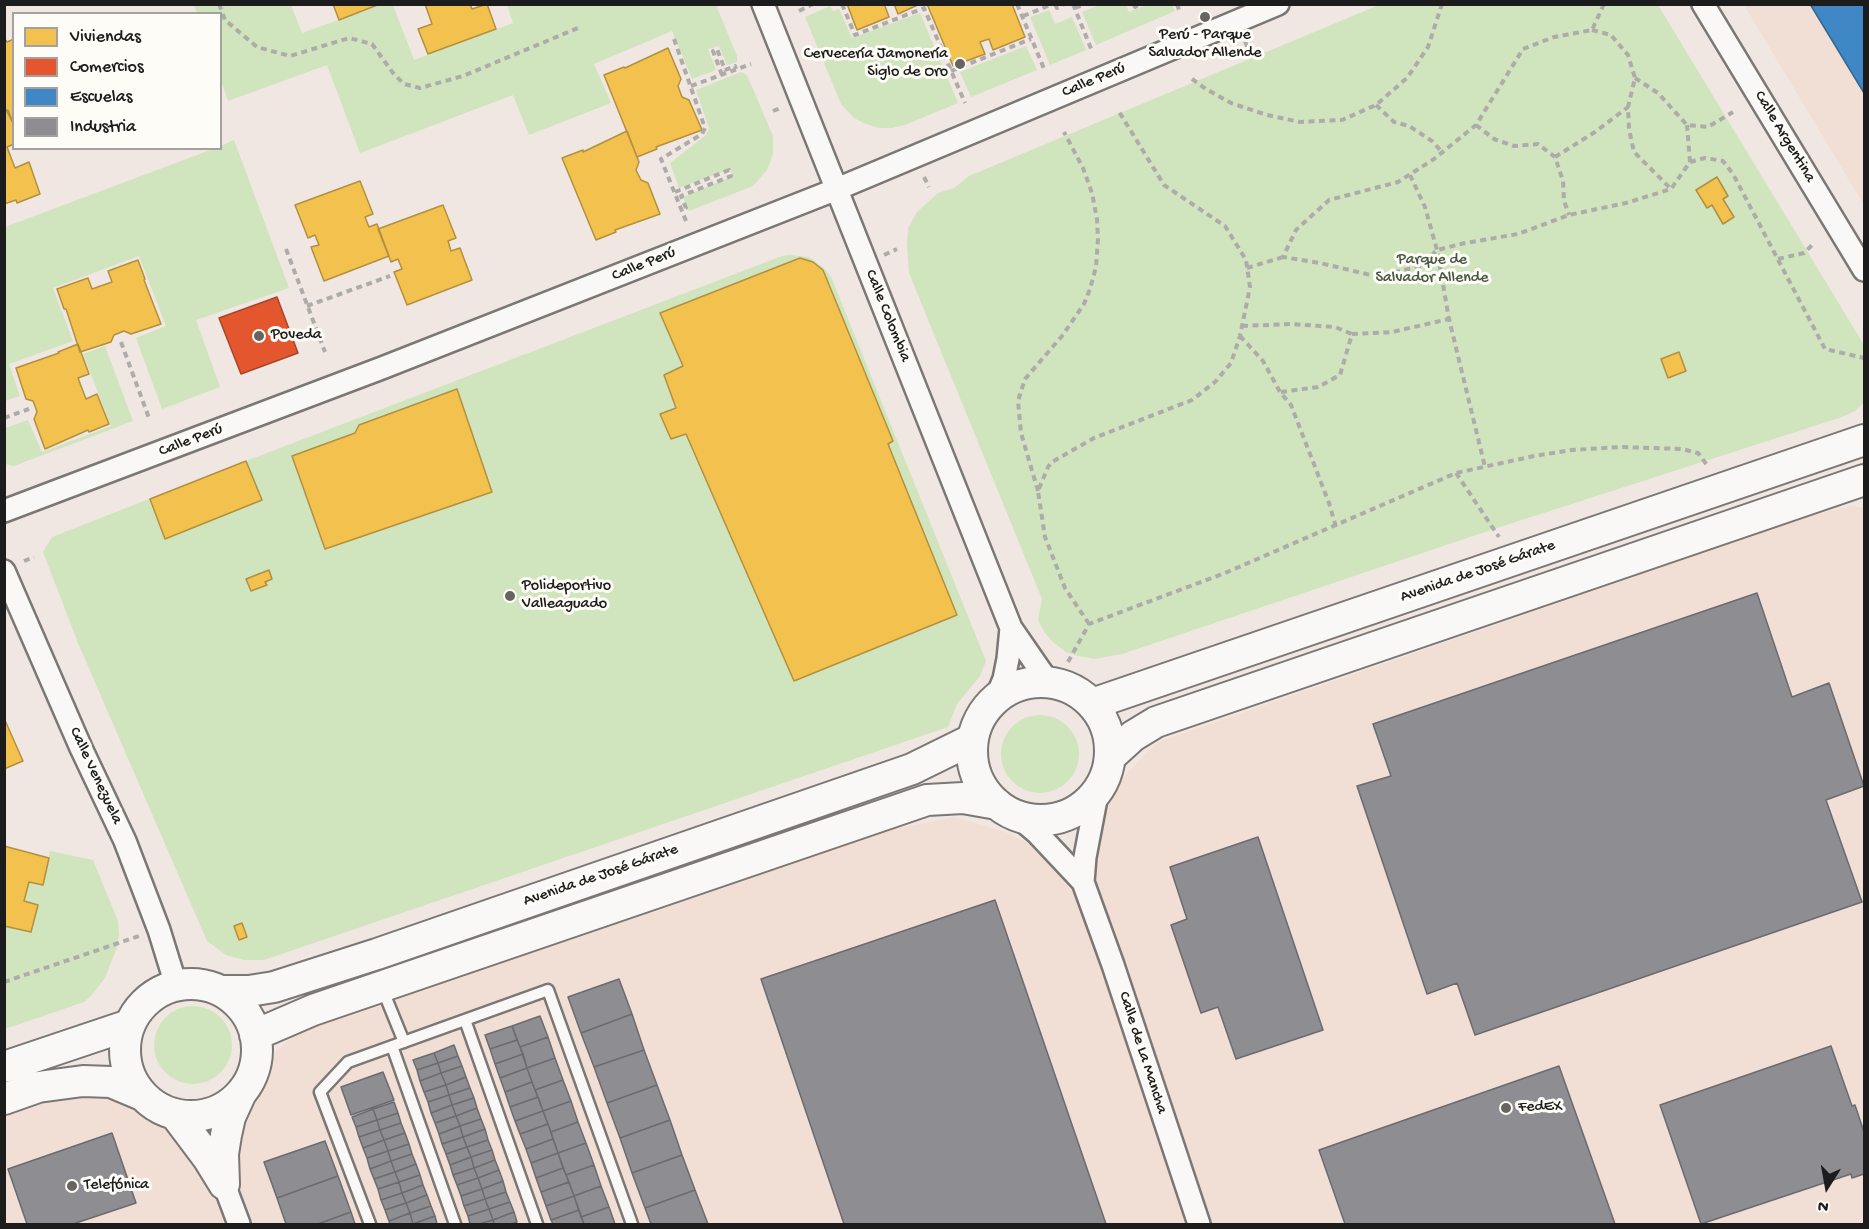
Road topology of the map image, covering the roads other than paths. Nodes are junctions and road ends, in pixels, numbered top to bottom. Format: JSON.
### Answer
{"nodes":[{"id":1,"x":764,"y":4,"type":"edge"},
{"id":2,"x":1278,"y":4,"type":"edge"},
{"id":3,"x":1703,"y":4,"type":"edge"},
{"id":4,"x":837,"y":189,"type":"junction"},
{"id":5,"x":1864,"y":270,"type":"edge"},
{"id":6,"x":1864,"y":440,"type":"edge"},
{"id":7,"x":1864,"y":480,"type":"edge"},
{"id":8,"x":1850,"y":493,"type":"edge"},
{"id":9,"x":4,"y":511,"type":"edge"},
{"id":10,"x":4,"y":571,"type":"edge"},
{"id":11,"x":1011,"y":628,"type":"junction"},
{"id":12,"x":1058,"y":672,"type":"junction"},
{"id":13,"x":994,"y":701,"type":"junction"},
{"id":14,"x":1092,"y":704,"type":"junction"},
{"id":15,"x":973,"y":739,"type":"junction"},
{"id":16,"x":1111,"y":756,"type":"junction"},
{"id":17,"x":1097,"y":794,"type":"junction"},
{"id":18,"x":1007,"y":810,"type":"junction"},
{"id":19,"x":1083,"y":882,"type":"junction"},
{"id":20,"x":176,"y":985,"type":"junction"},
{"id":21,"x":382,"y":987,"type":"junction"},
{"id":22,"x":222,"y":992,"type":"junction"},
{"id":23,"x":465,"y":1020,"type":"junction"},
{"id":24,"x":129,"y":1025,"type":"junction"},
{"id":25,"x":255,"y":1035,"type":"junction"},
{"id":26,"x":404,"y":1042,"type":"junction"},
{"id":27,"x":392,"y":1046,"type":"junction"},
{"id":28,"x":4,"y":1067,"type":"edge"},
{"id":29,"x":241,"y":1092,"type":"junction"},
{"id":30,"x":142,"y":1095,"type":"junction"},
{"id":31,"x":4,"y":1099,"type":"edge"},
{"id":32,"x":175,"y":1114,"type":"junction"},
{"id":33,"x":224,"y":1184,"type":"junction"},
{"id":34,"x":239,"y":1224,"type":"edge"},
{"id":35,"x":370,"y":1224,"type":"edge"},
{"id":36,"x":455,"y":1224,"type":"edge"},
{"id":37,"x":537,"y":1224,"type":"edge"},
{"id":38,"x":632,"y":1224,"type":"edge"},
{"id":39,"x":1198,"y":1224,"type":"edge"}],
"edges":[{"from":1,"to":4,"type":"street","name":"Calle Colombia"},
{"from":2,"to":4,"type":"street","name":"Calle Perú"},
{"from":3,"to":5,"type":"street","name":"Calle Argentina"},
{"from":4,"to":9,"type":"street","name":"Calle Perú"},
{"from":4,"to":11,"type":"street","name":"Calle Colombia"},
{"from":6,"to":14,"type":"main road","name":"Avenida de José Gárate"},
{"from":7,"to":8,"type":"main road"},
{"from":8,"to":16,"type":"main road"},
{"from":10,"to":20,"type":"street","name":"Calle Venezuela"},
{"from":11,"to":12,"type":"street","name":"Calle Colombia"},
{"from":11,"to":13,"type":"street","name":"Calle Colombia"},
{"from":12,"to":13,"type":"main road"},
{"from":12,"to":14,"type":"main road"},
{"from":13,"to":15,"type":"main road"},
{"from":14,"to":16,"type":"main road"},
{"from":15,"to":18,"type":"main road"},
{"from":15,"to":22,"type":"main road","name":"Avenida de José Gárate"},
{"from":16,"to":17,"type":"main road"},
{"from":17,"to":18,"type":"main road"},
{"from":17,"to":19,"type":"street","name":"Calle de La Mancha"},
{"from":18,"to":19,"type":"street","name":"Calle de La Mancha"},
{"from":18,"to":21,"type":"main road","name":"Avenida de José Gárate"},
{"from":19,"to":39,"type":"street","name":"Calle de La Mancha"},
{"from":20,"to":22,"type":"main road"},
{"from":20,"to":24,"type":"main road"},
{"from":21,"to":25,"type":"main road","name":"Avenida de José Gárate"},
{"from":21,"to":26,"type":"lane"},
{"from":22,"to":25,"type":"main road"},
{"from":23,"to":26,"type":"lane"},
{"from":23,"to":37,"type":"lane"},
{"from":23,"to":38,"type":"lane"},
{"from":24,"to":28,"type":"main road"},
{"from":24,"to":30,"type":"main road"},
{"from":25,"to":29,"type":"main road"},
{"from":26,"to":27,"type":"lane"},
{"from":27,"to":35,"type":"lane"},
{"from":27,"to":36,"type":"lane"},
{"from":29,"to":32,"type":"main road"},
{"from":29,"to":33,"type":"main road"},
{"from":30,"to":31,"type":"main road"},
{"from":30,"to":32,"type":"main road"},
{"from":32,"to":33,"type":"main road"},
{"from":33,"to":34,"type":"street"}]}
